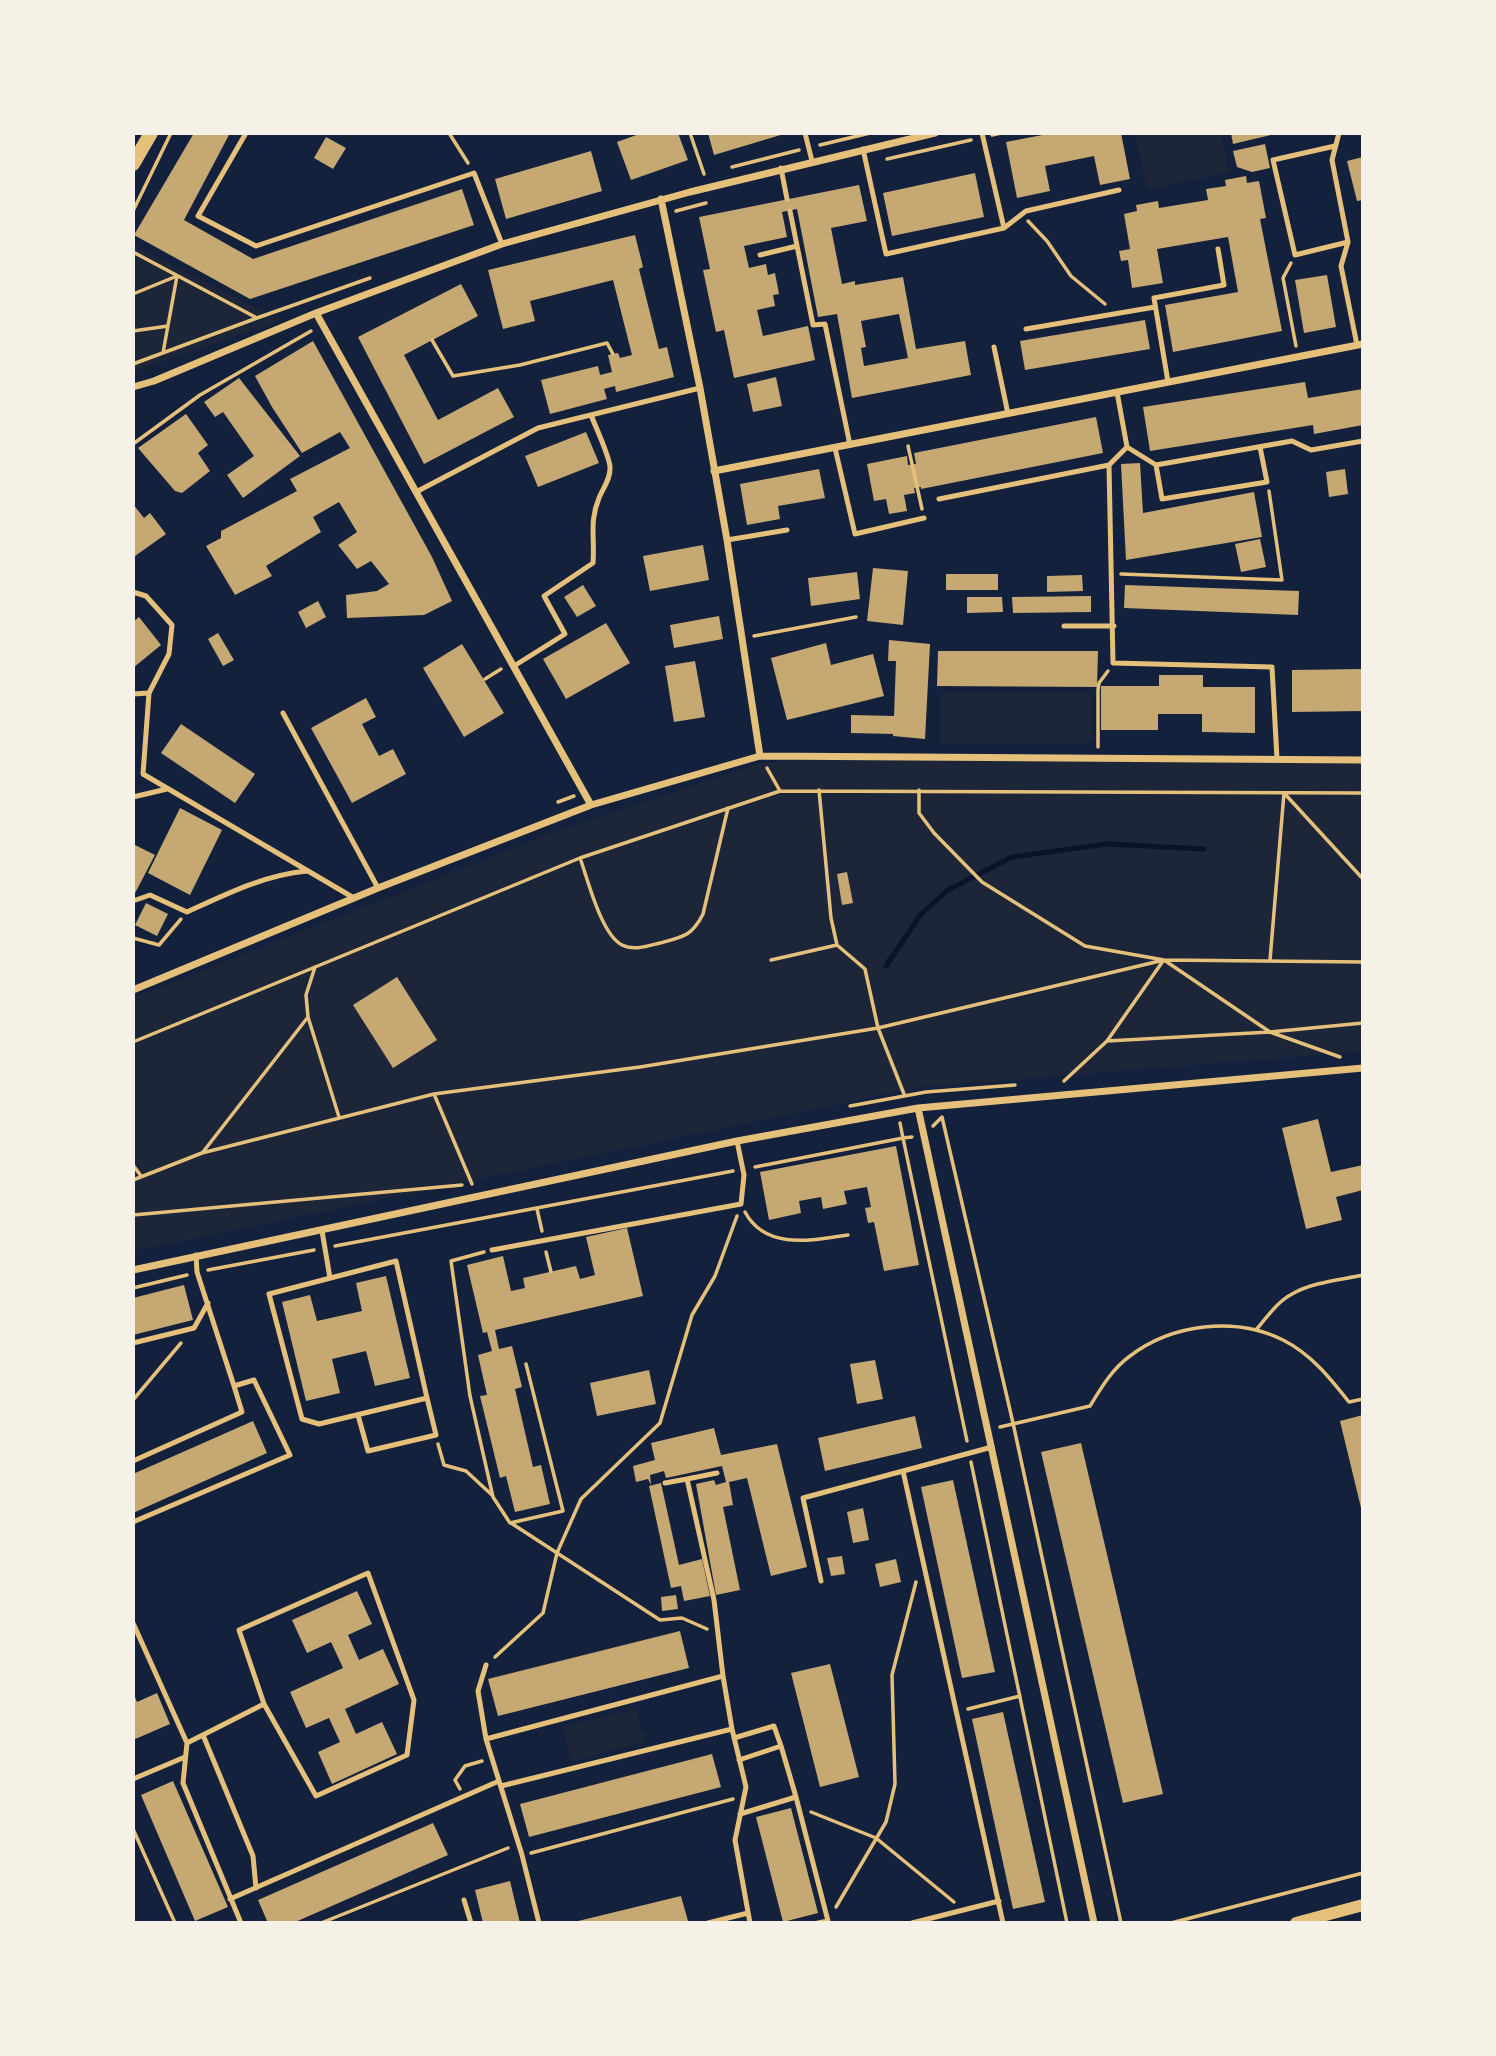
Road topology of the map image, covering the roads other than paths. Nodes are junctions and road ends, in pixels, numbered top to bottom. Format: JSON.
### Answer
{"nodes":[{"id":1,"x":151,"y":133,"type":"edge"},
{"id":2,"x":246,"y":133,"type":"edge"},
{"id":3,"x":805,"y":133,"type":"edge"},
{"id":4,"x":935,"y":133,"type":"edge"},
{"id":5,"x":982,"y":133,"type":"edge"},
{"id":6,"x":1339,"y":133,"type":"edge"},
{"id":7,"x":1335,"y":146,"type":"junction"},
{"id":8,"x":863,"y":149,"type":"junction"},
{"id":9,"x":812,"y":161,"type":"junction"},
{"id":10,"x":133,"y":164,"type":"edge"},
{"id":11,"x":781,"y":168,"type":"junction"},
{"id":12,"x":1119,"y":190,"type":"dead end"},
{"id":13,"x":661,"y":199,"type":"junction"},
{"id":14,"x":788,"y":199,"type":"dead end"},
{"id":15,"x":790,"y":211,"type":"dead end"},
{"id":16,"x":1004,"y":228,"type":"junction"},
{"id":17,"x":1348,"y":242,"type":"junction"},
{"id":18,"x":502,"y":244,"type":"junction"},
{"id":19,"x":797,"y":246,"type":"junction"},
{"id":20,"x":1218,"y":249,"type":"dead end"},
{"id":21,"x":760,"y":255,"type":"dead end"},
{"id":22,"x":1155,"y":307,"type":"junction"},
{"id":23,"x":316,"y":313,"type":"junction"},
{"id":24,"x":1026,"y":329,"type":"dead end"},
{"id":25,"x":1360,"y":344,"type":"edge"},
{"id":26,"x":994,"y":347,"type":"dead end"},
{"id":27,"x":1168,"y":382,"type":"junction"},
{"id":28,"x":133,"y":387,"type":"edge"},
{"id":29,"x":700,"y":388,"type":"junction"},
{"id":30,"x":1117,"y":392,"type":"junction"},
{"id":31,"x":1008,"y":414,"type":"junction"},
{"id":32,"x":591,"y":415,"type":"junction"},
{"id":33,"x":1363,"y":441,"type":"edge"},
{"id":34,"x":849,"y":445,"type":"junction"},
{"id":35,"x":1128,"y":447,"type":"junction"},
{"id":36,"x":1260,"y":447,"type":"junction"},
{"id":37,"x":835,"y":448,"type":"junction"},
{"id":38,"x":1109,"y":465,"type":"junction"},
{"id":39,"x":1156,"y":465,"type":"junction"},
{"id":40,"x":714,"y":471,"type":"junction"},
{"id":41,"x":416,"y":492,"type":"junction"},
{"id":42,"x":939,"y":499,"type":"dead end"},
{"id":43,"x":924,"y":518,"type":"road end"},
{"id":44,"x":787,"y":530,"type":"dead end"},
{"id":45,"x":727,"y":540,"type":"junction"},
{"id":46,"x":133,"y":592,"type":"edge"},
{"id":47,"x":1064,"y":626,"type":"dead end"},
{"id":48,"x":1114,"y":626,"type":"junction"},
{"id":49,"x":513,"y":666,"type":"junction"},
{"id":50,"x":149,"y":693,"type":"junction"},
{"id":51,"x":133,"y":694,"type":"edge"},
{"id":52,"x":283,"y":713,"type":"dead end"},
{"id":53,"x":760,"y":755,"type":"junction"},
{"id":54,"x":1277,"y":759,"type":"junction"},
{"id":55,"x":1363,"y":760,"type":"edge"},
{"id":56,"x":169,"y":789,"type":"junction"},
{"id":57,"x":133,"y":797,"type":"edge"},
{"id":58,"x":591,"y":804,"type":"junction"},
{"id":59,"x":307,"y":871,"type":"junction"},
{"id":60,"x":378,"y":888,"type":"junction"},
{"id":61,"x":354,"y":898,"type":"junction"},
{"id":62,"x":133,"y":901,"type":"edge"},
{"id":63,"x":133,"y":990,"type":"edge"},
{"id":64,"x":1363,"y":1068,"type":"edge"},
{"id":65,"x":918,"y":1108,"type":"junction"},
{"id":66,"x":737,"y":1141,"type":"junction"},
{"id":67,"x":322,"y":1231,"type":"junction"},
{"id":68,"x":492,"y":1250,"type":"road end"},
{"id":69,"x":195,"y":1255,"type":"junction"},
{"id":70,"x":133,"y":1270,"type":"edge"},
{"id":71,"x":330,"y":1278,"type":"junction"},
{"id":72,"x":208,"y":1303,"type":"junction"},
{"id":73,"x":133,"y":1343,"type":"edge"},
{"id":74,"x":234,"y":1386,"type":"junction"},
{"id":75,"x":427,"y":1398,"type":"junction"},
{"id":76,"x":358,"y":1415,"type":"junction"},
{"id":77,"x":992,"y":1447,"type":"junction"},
{"id":78,"x":133,"y":1461,"type":"edge"},
{"id":79,"x":903,"y":1471,"type":"junction"},
{"id":80,"x":717,"y":1472,"type":"dead end"},
{"id":81,"x":687,"y":1479,"type":"junction"},
{"id":82,"x":665,"y":1483,"type":"dead end"},
{"id":83,"x":133,"y":1521,"type":"edge"},
{"id":84,"x":821,"y":1581,"type":"dead end"},
{"id":85,"x":133,"y":1623,"type":"edge"},
{"id":86,"x":486,"y":1665,"type":"road end"},
{"id":87,"x":723,"y":1676,"type":"junction"},
{"id":88,"x":264,"y":1704,"type":"junction"},
{"id":89,"x":732,"y":1729,"type":"junction"},
{"id":90,"x":203,"y":1735,"type":"junction"},
{"id":91,"x":734,"y":1738,"type":"junction"},
{"id":92,"x":486,"y":1739,"type":"junction"},
{"id":93,"x":187,"y":1743,"type":"junction"},
{"id":94,"x":781,"y":1746,"type":"junction"},
{"id":95,"x":185,"y":1757,"type":"junction"},
{"id":96,"x":739,"y":1760,"type":"junction"},
{"id":97,"x":133,"y":1779,"type":"edge"},
{"id":98,"x":500,"y":1784,"type":"junction"},
{"id":99,"x":796,"y":1797,"type":"junction"},
{"id":100,"x":740,"y":1814,"type":"junction"},
{"id":101,"x":256,"y":1888,"type":"junction"},
{"id":102,"x":230,"y":1899,"type":"junction"},
{"id":103,"x":464,"y":1900,"type":"dead end"},
{"id":104,"x":999,"y":1901,"type":"junction"},
{"id":105,"x":1363,"y":1905,"type":"edge"},
{"id":106,"x":748,"y":1913,"type":"junction"},
{"id":107,"x":1327,"y":1919,"type":"edge"},
{"id":108,"x":241,"y":1923,"type":"edge"},
{"id":109,"x":471,"y":1923,"type":"edge"},
{"id":110,"x":539,"y":1923,"type":"edge"},
{"id":111,"x":708,"y":1923,"type":"edge"},
{"id":112,"x":750,"y":1923,"type":"edge"},
{"id":113,"x":818,"y":1923,"type":"edge"},
{"id":114,"x":912,"y":1923,"type":"edge"},
{"id":115,"x":1003,"y":1923,"type":"edge"},
{"id":116,"x":1094,"y":1923,"type":"edge"},
{"id":117,"x":1296,"y":1923,"type":"edge"}],
"edges":[{"from":1,"to":10,"type":"main road"},
{"from":2,"to":18,"type":"lane"},
{"from":3,"to":9,"type":"lane"},
{"from":4,"to":8,"type":"street"},
{"from":5,"to":16,"type":"lane"},
{"from":6,"to":7,"type":"lane"},
{"from":7,"to":17,"type":"lane"},
{"from":7,"to":17,"type":"lane"},
{"from":8,"to":9,"type":"street"},
{"from":8,"to":16,"type":"lane"},
{"from":9,"to":11,"type":"street"},
{"from":11,"to":13,"type":"street"},
{"from":11,"to":14,"type":"lane"},
{"from":12,"to":16,"type":"lane"},
{"from":13,"to":18,"type":"street"},
{"from":13,"to":29,"type":"street"},
{"from":15,"to":19,"type":"lane"},
{"from":17,"to":25,"type":"lane"},
{"from":18,"to":23,"type":"street"},
{"from":19,"to":21,"type":"lane"},
{"from":19,"to":34,"type":"lane"},
{"from":20,"to":22,"type":"lane"},
{"from":22,"to":24,"type":"lane"},
{"from":22,"to":27,"type":"lane"},
{"from":23,"to":28,"type":"street"},
{"from":23,"to":41,"type":"street"},
{"from":25,"to":27,"type":"street"},
{"from":26,"to":31,"type":"lane"},
{"from":27,"to":30,"type":"street"},
{"from":29,"to":32,"type":"lane"},
{"from":29,"to":40,"type":"street"},
{"from":30,"to":31,"type":"street"},
{"from":30,"to":35,"type":"lane"},
{"from":31,"to":34,"type":"street"},
{"from":32,"to":41,"type":"lane"},
{"from":32,"to":49,"type":"lane"},
{"from":33,"to":36,"type":"lane"},
{"from":34,"to":37,"type":"street"},
{"from":35,"to":38,"type":"lane"},
{"from":35,"to":39,"type":"lane"},
{"from":36,"to":39,"type":"lane"},
{"from":36,"to":39,"type":"lane"},
{"from":37,"to":40,"type":"street"},
{"from":37,"to":43,"type":"lane"},
{"from":38,"to":42,"type":"lane"},
{"from":38,"to":48,"type":"lane"},
{"from":40,"to":45,"type":"street"},
{"from":41,"to":49,"type":"street"},
{"from":44,"to":45,"type":"lane"},
{"from":45,"to":53,"type":"street"},
{"from":46,"to":50,"type":"lane"},
{"from":47,"to":48,"type":"lane"},
{"from":48,"to":54,"type":"lane"},
{"from":49,"to":58,"type":"street"},
{"from":50,"to":51,"type":"lane"},
{"from":50,"to":56,"type":"lane"},
{"from":52,"to":60,"type":"lane"},
{"from":53,"to":54,"type":"street"},
{"from":53,"to":58,"type":"street"},
{"from":54,"to":55,"type":"street"},
{"from":56,"to":57,"type":"lane"},
{"from":56,"to":59,"type":"lane"},
{"from":58,"to":60,"type":"street"},
{"from":59,"to":61,"type":"lane"},
{"from":59,"to":62,"type":"lane"},
{"from":60,"to":61,"type":"street"},
{"from":61,"to":63,"type":"street"},
{"from":64,"to":65,"type":"street"},
{"from":65,"to":66,"type":"street"},
{"from":65,"to":77,"type":"street"},
{"from":66,"to":67,"type":"street"},
{"from":66,"to":68,"type":"lane"},
{"from":67,"to":69,"type":"street"},
{"from":67,"to":71,"type":"lane"},
{"from":69,"to":70,"type":"street"},
{"from":69,"to":72,"type":"lane"},
{"from":71,"to":75,"type":"lane"},
{"from":71,"to":76,"type":"lane"},
{"from":72,"to":73,"type":"lane"},
{"from":72,"to":74,"type":"lane"},
{"from":74,"to":78,"type":"lane"},
{"from":74,"to":83,"type":"lane"},
{"from":75,"to":76,"type":"lane"},
{"from":75,"to":76,"type":"lane"},
{"from":77,"to":79,"type":"lane"},
{"from":77,"to":116,"type":"street"},
{"from":79,"to":84,"type":"lane"},
{"from":79,"to":104,"type":"lane"},
{"from":80,"to":81,"type":"lane"},
{"from":81,"to":82,"type":"lane"},
{"from":81,"to":87,"type":"lane"},
{"from":85,"to":93,"type":"lane"},
{"from":86,"to":92,"type":"lane"},
{"from":87,"to":89,"type":"lane"},
{"from":87,"to":92,"type":"lane"},
{"from":88,"to":88,"type":"lane"},
{"from":88,"to":90,"type":"lane"},
{"from":89,"to":91,"type":"lane"},
{"from":89,"to":98,"type":"lane"},
{"from":90,"to":93,"type":"lane"},
{"from":90,"to":101,"type":"lane"},
{"from":91,"to":94,"type":"lane"},
{"from":91,"to":96,"type":"lane"},
{"from":92,"to":98,"type":"lane"},
{"from":93,"to":95,"type":"lane"},
{"from":94,"to":96,"type":"lane"},
{"from":94,"to":99,"type":"lane"},
{"from":95,"to":97,"type":"lane"},
{"from":95,"to":102,"type":"lane"},
{"from":96,"to":100,"type":"lane"},
{"from":98,"to":101,"type":"lane"},
{"from":98,"to":110,"type":"lane"},
{"from":99,"to":100,"type":"lane"},
{"from":99,"to":113,"type":"lane"},
{"from":100,"to":106,"type":"lane"},
{"from":101,"to":102,"type":"lane"},
{"from":102,"to":108,"type":"lane"},
{"from":103,"to":109,"type":"lane"},
{"from":104,"to":114,"type":"lane"},
{"from":104,"to":115,"type":"lane"},
{"from":105,"to":107,"type":"street"},
{"from":106,"to":111,"type":"lane"},
{"from":106,"to":112,"type":"lane"},
{"from":107,"to":117,"type":"street"}]}
